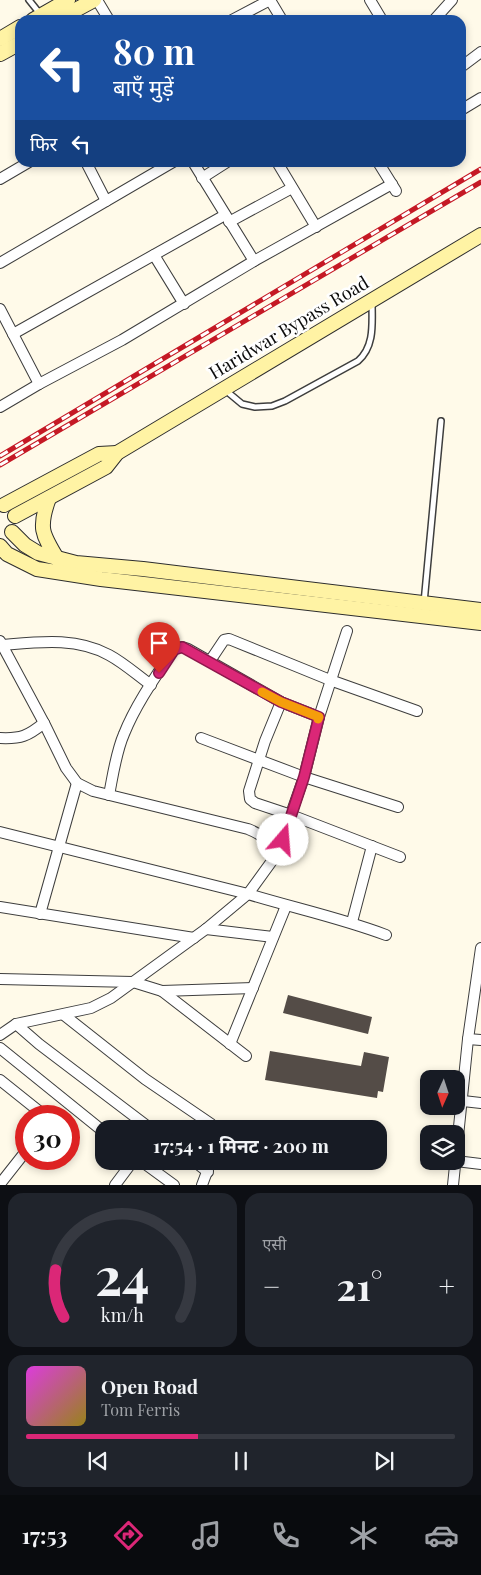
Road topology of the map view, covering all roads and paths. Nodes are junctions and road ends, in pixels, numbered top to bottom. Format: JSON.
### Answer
{"nodes":[{"id":1,"x":28,"y":0,"type":"edge"},
{"id":2,"x":68,"y":0,"type":"edge"},
{"id":3,"x":96,"y":0,"type":"edge"},
{"id":4,"x":270,"y":0,"type":"edge"},
{"id":5,"x":370,"y":0,"type":"edge"},
{"id":6,"x":452,"y":0,"type":"edge"},
{"id":7,"x":38,"y":15,"type":"edge"},
{"id":8,"x":45,"y":15,"type":"edge"},
{"id":9,"x":67,"y":15,"type":"edge"},
{"id":10,"x":106,"y":15,"type":"edge"},
{"id":11,"x":242,"y":15,"type":"edge"},
{"id":12,"x":279,"y":15,"type":"edge"},
{"id":13,"x":379,"y":15,"type":"edge"},
{"id":14,"x":438,"y":15,"type":"edge"},
{"id":15,"x":11,"y":36,"type":"edge"},
{"id":16,"x":481,"y":52,"type":"edge"},
{"id":17,"x":0,"y":54,"type":"edge"},
{"id":18,"x":466,"y":63,"type":"edge"},
{"id":19,"x":481,"y":98,"type":"edge"},
{"id":20,"x":466,"y":107,"type":"edge"},
{"id":21,"x":20,"y":167,"type":"edge"},
{"id":22,"x":89,"y":167,"type":"edge"},
{"id":23,"x":164,"y":167,"type":"edge"},
{"id":24,"x":195,"y":167,"type":"edge"},
{"id":25,"x":219,"y":167,"type":"edge"},
{"id":26,"x":280,"y":167,"type":"edge"},
{"id":27,"x":381,"y":167,"type":"edge"},
{"id":28,"x":202,"y":178,"type":"junction"},
{"id":29,"x":0,"y":179,"type":"edge"},
{"id":30,"x":292,"y":188,"type":"junction"},
{"id":31,"x":106,"y":201,"type":"junction"},
{"id":32,"x":227,"y":219,"type":"junction"},
{"id":33,"x":316,"y":227,"type":"junction"},
{"id":34,"x":481,"y":235,"type":"edge"},
{"id":35,"x":154,"y":255,"type":"junction"},
{"id":36,"x":254,"y":261,"type":"junction"},
{"id":37,"x":0,"y":263,"type":"edge"},
{"id":38,"x":372,"y":300,"type":"junction"},
{"id":39,"x":184,"y":304,"type":"junction"},
{"id":40,"x":0,"y":309,"type":"edge"},
{"id":41,"x":13,"y":334,"type":"junction"},
{"id":42,"x":39,"y":384,"type":"junction"},
{"id":43,"x":224,"y":389,"type":"junction"},
{"id":44,"x":0,"y":407,"type":"edge"},
{"id":45,"x":441,"y":421,"type":"dead end"},
{"id":46,"x":117,"y":453,"type":"junction"},
{"id":47,"x":49,"y":498,"type":"junction"},
{"id":48,"x":2,"y":505,"type":"edge"},
{"id":49,"x":15,"y":516,"type":"junction"},
{"id":50,"x":6,"y":536,"type":"edge"},
{"id":51,"x":2,"y":551,"type":"edge"},
{"id":52,"x":58,"y":560,"type":"junction"},
{"id":53,"x":424,"y":604,"type":"junction"},
{"id":54,"x":481,"y":610,"type":"edge"},
{"id":55,"x":481,"y":623,"type":"edge"},
{"id":56,"x":348,"y":631,"type":"dead end"},
{"id":57,"x":1,"y":643,"type":"edge"},
{"id":58,"x":210,"y":661,"type":"junction"},
{"id":59,"x":330,"y":680,"type":"junction"},
{"id":60,"x":151,"y":685,"type":"junction"},
{"id":61,"x":281,"y":702,"type":"junction"},
{"id":62,"x":417,"y":711,"type":"dead end"},
{"id":63,"x":319,"y":717,"type":"junction"},
{"id":64,"x":44,"y":722,"type":"junction"},
{"id":65,"x":0,"y":738,"type":"edge"},
{"id":66,"x":201,"y":738,"type":"dead end"},
{"id":67,"x":259,"y":761,"type":"junction"},
{"id":68,"x":304,"y":777,"type":"junction"},
{"id":69,"x":76,"y":783,"type":"junction"},
{"id":70,"x":109,"y":795,"type":"junction"},
{"id":71,"x":398,"y":807,"type":"dead end"},
{"id":72,"x":291,"y":815,"type":"junction"},
{"id":73,"x":0,"y":832,"type":"edge"},
{"id":74,"x":58,"y":845,"type":"junction"},
{"id":75,"x":372,"y":846,"type":"junction"},
{"id":76,"x":277,"y":854,"type":"junction"},
{"id":77,"x":400,"y":857,"type":"dead end"},
{"id":78,"x":248,"y":894,"type":"junction"},
{"id":79,"x":286,"y":906,"type":"junction"},
{"id":80,"x":0,"y":907,"type":"edge"},
{"id":81,"x":40,"y":914,"type":"junction"},
{"id":82,"x":352,"y":922,"type":"junction"},
{"id":83,"x":206,"y":929,"type":"junction"},
{"id":84,"x":386,"y":934,"type":"dead end"},
{"id":85,"x":273,"y":937,"type":"junction"},
{"id":86,"x":194,"y":938,"type":"junction"},
{"id":87,"x":481,"y":948,"type":"edge"},
{"id":88,"x":479,"y":976,"type":"edge"},
{"id":89,"x":0,"y":979,"type":"edge"},
{"id":90,"x":133,"y":982,"type":"junction"},
{"id":91,"x":253,"y":988,"type":"junction"},
{"id":92,"x":162,"y":991,"type":"junction"},
{"id":93,"x":64,"y":1014,"type":"junction"},
{"id":94,"x":16,"y":1024,"type":"junction"},
{"id":95,"x":0,"y":1035,"type":"edge"},
{"id":96,"x":468,"y":1039,"type":"junction"},
{"id":97,"x":481,"y":1040,"type":"edge"},
{"id":98,"x":230,"y":1044,"type":"junction"},
{"id":99,"x":0,"y":1048,"type":"edge"},
{"id":100,"x":246,"y":1056,"type":"dead end"},
{"id":101,"x":465,"y":1076,"type":"edge"},
{"id":102,"x":0,"y":1080,"type":"edge"},
{"id":103,"x":465,"y":1101,"type":"edge"},
{"id":104,"x":481,"y":1103,"type":"edge"},
{"id":105,"x":31,"y":1105,"type":"edge"},
{"id":106,"x":139,"y":1120,"type":"edge"},
{"id":107,"x":205,"y":1120,"type":"edge"},
{"id":108,"x":95,"y":1125,"type":"edge"},
{"id":109,"x":465,"y":1161,"type":"edge"},
{"id":110,"x":481,"y":1164,"type":"edge"},
{"id":111,"x":15,"y":1165,"type":"edge"},
{"id":112,"x":126,"y":1170,"type":"edge"},
{"id":113,"x":153,"y":1170,"type":"edge"},
{"id":114,"x":208,"y":1170,"type":"edge"},
{"id":115,"x":455,"y":1170,"type":"edge"},
{"id":116,"x":0,"y":1184,"type":"edge"},
{"id":117,"x":115,"y":1185,"type":"edge"},
{"id":118,"x":174,"y":1185,"type":"edge"},
{"id":119,"x":202,"y":1185,"type":"edge"},
{"id":120,"x":453,"y":1185,"type":"edge"}],
"edges":[{"from":1,"to":7,"type":"lane"},
{"from":2,"to":8,"type":"main road"},
{"from":3,"to":9,"type":"main road"},
{"from":3,"to":10,"type":"street"},
{"from":4,"to":11,"type":"street"},
{"from":4,"to":12,"type":"street"},
{"from":5,"to":13,"type":"street"},
{"from":6,"to":14,"type":"street"},
{"from":15,"to":17,"type":"main road"},
{"from":16,"to":18,"type":"street"},
{"from":19,"to":20,"type":"street"},
{"from":21,"to":29,"type":"street"},
{"from":22,"to":31,"type":"street"},
{"from":23,"to":31,"type":"street"},
{"from":24,"to":28,"type":"street"},
{"from":25,"to":28,"type":"street"},
{"from":26,"to":30,"type":"street"},
{"from":27,"to":33,"type":"street"},
{"from":28,"to":32,"type":"street"},
{"from":30,"to":32,"type":"street"},
{"from":30,"to":33,"type":"street"},
{"from":31,"to":37,"type":"street"},
{"from":32,"to":35,"type":"street"},
{"from":32,"to":36,"type":"street"},
{"from":33,"to":36,"type":"street"},
{"from":34,"to":38,"type":"main road","name":"Haridwar Bypass Road"},
{"from":35,"to":39,"type":"street"},
{"from":35,"to":41,"type":"street"},
{"from":36,"to":39,"type":"street"},
{"from":38,"to":43,"type":"main road","name":"Haridwar Bypass Road"},
{"from":38,"to":43,"type":"lane"},
{"from":39,"to":42,"type":"street"},
{"from":40,"to":41,"type":"street"},
{"from":41,"to":42,"type":"street"},
{"from":42,"to":44,"type":"street"},
{"from":43,"to":46,"type":"main road","name":"Haridwar Bypass Road"},
{"from":45,"to":53,"type":"lane"},
{"from":46,"to":47,"type":"main road","name":"Haridwar Bypass Road"},
{"from":46,"to":48,"type":"main road","name":"Haridwar Bypass Road"},
{"from":47,"to":49,"type":"main road","name":"Haridwar Bypass Road"},
{"from":47,"to":52,"type":"main road"},
{"from":48,"to":49,"type":"main road"},
{"from":49,"to":50,"type":"main road"},
{"from":50,"to":52,"type":"main road"},
{"from":51,"to":55,"type":"main road"},
{"from":52,"to":53,"type":"main road"},
{"from":53,"to":54,"type":"main road"},
{"from":56,"to":59,"type":"street"},
{"from":57,"to":60,"type":"street"},
{"from":57,"to":64,"type":"street"},
{"from":58,"to":59,"type":"street"},
{"from":58,"to":60,"type":"street"},
{"from":58,"to":61,"type":"street"},
{"from":59,"to":62,"type":"street"},
{"from":59,"to":63,"type":"street"},
{"from":60,"to":70,"type":"street"},
{"from":61,"to":63,"type":"street"},
{"from":61,"to":67,"type":"street"},
{"from":63,"to":68,"type":"street"},
{"from":64,"to":65,"type":"street"},
{"from":64,"to":69,"type":"street"},
{"from":66,"to":67,"type":"street"},
{"from":67,"to":68,"type":"street"},
{"from":67,"to":72,"type":"street"},
{"from":68,"to":71,"type":"street"},
{"from":68,"to":72,"type":"street"},
{"from":69,"to":70,"type":"street"},
{"from":69,"to":74,"type":"street"},
{"from":70,"to":76,"type":"street"},
{"from":72,"to":75,"type":"street"},
{"from":72,"to":76,"type":"street"},
{"from":73,"to":74,"type":"street"},
{"from":74,"to":78,"type":"street"},
{"from":74,"to":81,"type":"street"},
{"from":75,"to":77,"type":"street"},
{"from":75,"to":82,"type":"street"},
{"from":76,"to":78,"type":"street"},
{"from":78,"to":79,"type":"street"},
{"from":78,"to":83,"type":"street"},
{"from":79,"to":82,"type":"street"},
{"from":79,"to":85,"type":"street"},
{"from":80,"to":81,"type":"street"},
{"from":81,"to":86,"type":"street"},
{"from":82,"to":84,"type":"street"},
{"from":83,"to":85,"type":"street"},
{"from":83,"to":86,"type":"street"},
{"from":85,"to":91,"type":"street"},
{"from":86,"to":90,"type":"street"},
{"from":87,"to":88,"type":"street"},
{"from":88,"to":96,"type":"street"},
{"from":89,"to":90,"type":"street"},
{"from":90,"to":92,"type":"street"},
{"from":90,"to":93,"type":"street"},
{"from":91,"to":92,"type":"street"},
{"from":91,"to":98,"type":"street"},
{"from":92,"to":98,"type":"street"},
{"from":93,"to":94,"type":"street"},
{"from":93,"to":107,"type":"street"},
{"from":94,"to":95,"type":"street"},
{"from":94,"to":106,"type":"street"},
{"from":96,"to":97,"type":"street"},
{"from":96,"to":101,"type":"street"},
{"from":98,"to":100,"type":"street"},
{"from":99,"to":108,"type":"street"},
{"from":102,"to":105,"type":"street"},
{"from":103,"to":104,"type":"street"},
{"from":109,"to":110,"type":"street"},
{"from":111,"to":116,"type":"street"},
{"from":112,"to":117,"type":"street"},
{"from":113,"to":118,"type":"street"},
{"from":114,"to":119,"type":"street"},
{"from":115,"to":120,"type":"street"}]}
